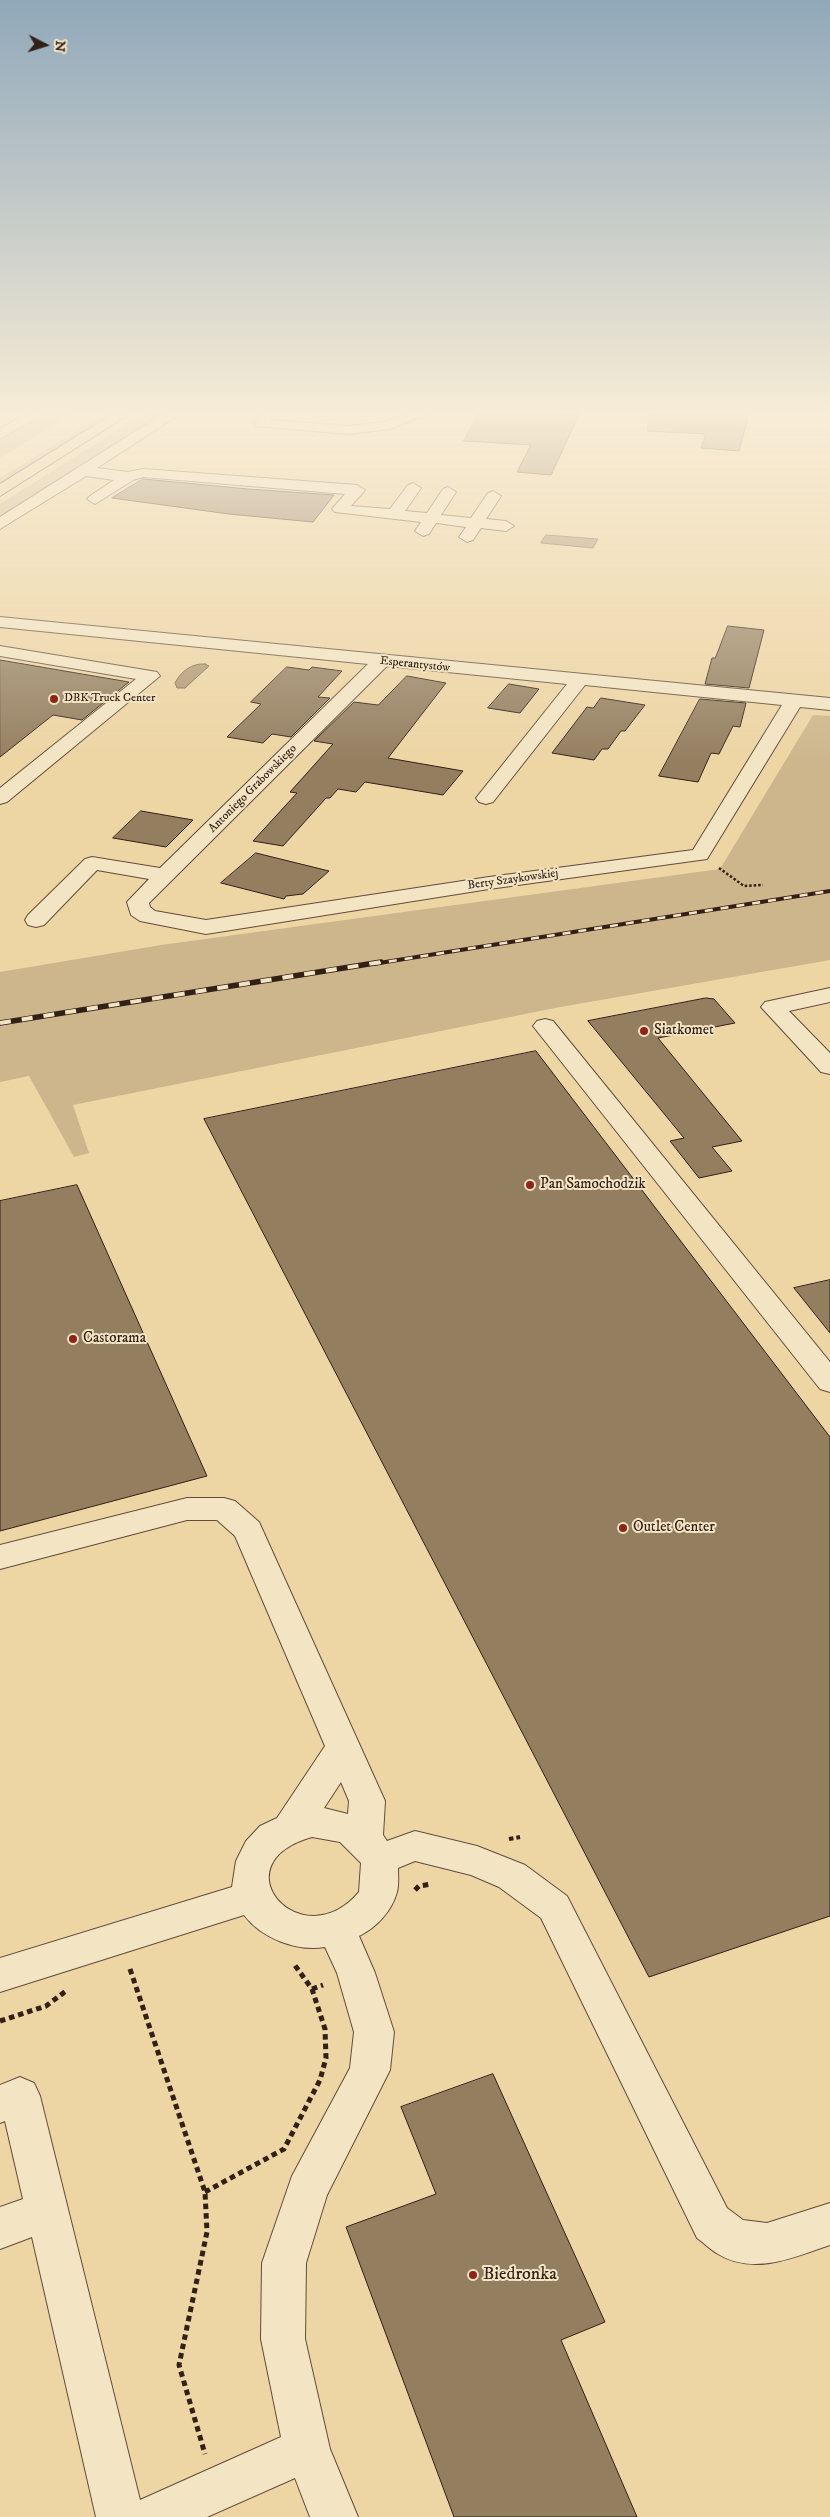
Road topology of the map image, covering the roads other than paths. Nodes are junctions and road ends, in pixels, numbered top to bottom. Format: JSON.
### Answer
{"nodes":[{"id":1,"x":373,"y":527,"type":"edge"},
{"id":2,"x":424,"y":527,"type":"edge"},
{"id":3,"x":473,"y":527,"type":"edge"},
{"id":4,"x":370,"y":530,"type":"dead end"},
{"id":5,"x":420,"y":535,"type":"dead end"},
{"id":6,"x":466,"y":540,"type":"dead end"},
{"id":7,"x":0,"y":622,"type":"edge"},
{"id":8,"x":0,"y":651,"type":"edge"},
{"id":9,"x":380,"y":661,"type":"junction"},
{"id":10,"x":579,"y":681,"type":"junction"},
{"id":11,"x":794,"y":701,"type":"junction"},
{"id":12,"x":830,"y":704,"type":"edge"},
{"id":13,"x":0,"y":798,"type":"edge"},
{"id":14,"x":486,"y":798,"type":"dead end"},
{"id":15,"x":166,"y":875,"type":"junction"},
{"id":16,"x":148,"y":916,"type":"joint"},
{"id":17,"x":36,"y":920,"type":"dead end"},
{"id":18,"x":830,"y":995,"type":"edge"},
{"id":19,"x":545,"y":1026,"type":"dead end"},
{"id":20,"x":830,"y":1067,"type":"edge"},
{"id":21,"x":830,"y":1382,"type":"edge"},
{"id":22,"x":0,"y":1558,"type":"edge"},
{"id":23,"x":343,"y":1746,"type":"junction"},
{"id":24,"x":291,"y":1827,"type":"junction"},
{"id":25,"x":371,"y":1849,"type":"junction"},
{"id":26,"x":254,"y":1896,"type":"junction"},
{"id":27,"x":336,"y":1929,"type":"junction"},
{"id":28,"x":0,"y":1975,"type":"edge"},
{"id":29,"x":0,"y":2104,"type":"edge"},
{"id":30,"x":46,"y":2211,"type":"junction"},
{"id":31,"x":830,"y":2224,"type":"edge"},
{"id":32,"x":0,"y":2228,"type":"edge"},
{"id":33,"x":307,"y":2449,"type":"junction"},
{"id":34,"x":120,"y":2517,"type":"edge"},
{"id":35,"x":156,"y":2517,"type":"edge"},
{"id":36,"x":334,"y":2517,"type":"edge"}],
"edges":[{"from":1,"to":4,"type":"street"},
{"from":2,"to":5,"type":"street"},
{"from":3,"to":6,"type":"street"},
{"from":7,"to":9,"type":"street","name":"Esperantystów"},
{"from":8,"to":13,"type":"street"},
{"from":9,"to":10,"type":"street","name":"Esperantystów"},
{"from":9,"to":15,"type":"street","name":"Antoniego Grabowskiego"},
{"from":10,"to":11,"type":"street","name":"Esperantystów"},
{"from":10,"to":14,"type":"street"},
{"from":11,"to":12,"type":"street","name":"Esperantystów"},
{"from":11,"to":16,"type":"street","name":"Berty Szaykowskiej"},
{"from":15,"to":16,"type":"street","name":"Antoniego Grabowskiego"},
{"from":15,"to":17,"type":"street"},
{"from":18,"to":20,"type":"street"},
{"from":19,"to":21,"type":"street"},
{"from":22,"to":23,"type":"street"},
{"from":23,"to":24,"type":"street"},
{"from":23,"to":25,"type":"street"},
{"from":24,"to":25,"type":"street"},
{"from":24,"to":26,"type":"street"},
{"from":25,"to":27,"type":"street"},
{"from":25,"to":31,"type":"street"},
{"from":26,"to":27,"type":"street"},
{"from":26,"to":28,"type":"street"},
{"from":27,"to":33,"type":"street"},
{"from":29,"to":30,"type":"street"},
{"from":30,"to":32,"type":"street"},
{"from":30,"to":34,"type":"street"},
{"from":33,"to":35,"type":"street"},
{"from":33,"to":36,"type":"street"}]}
